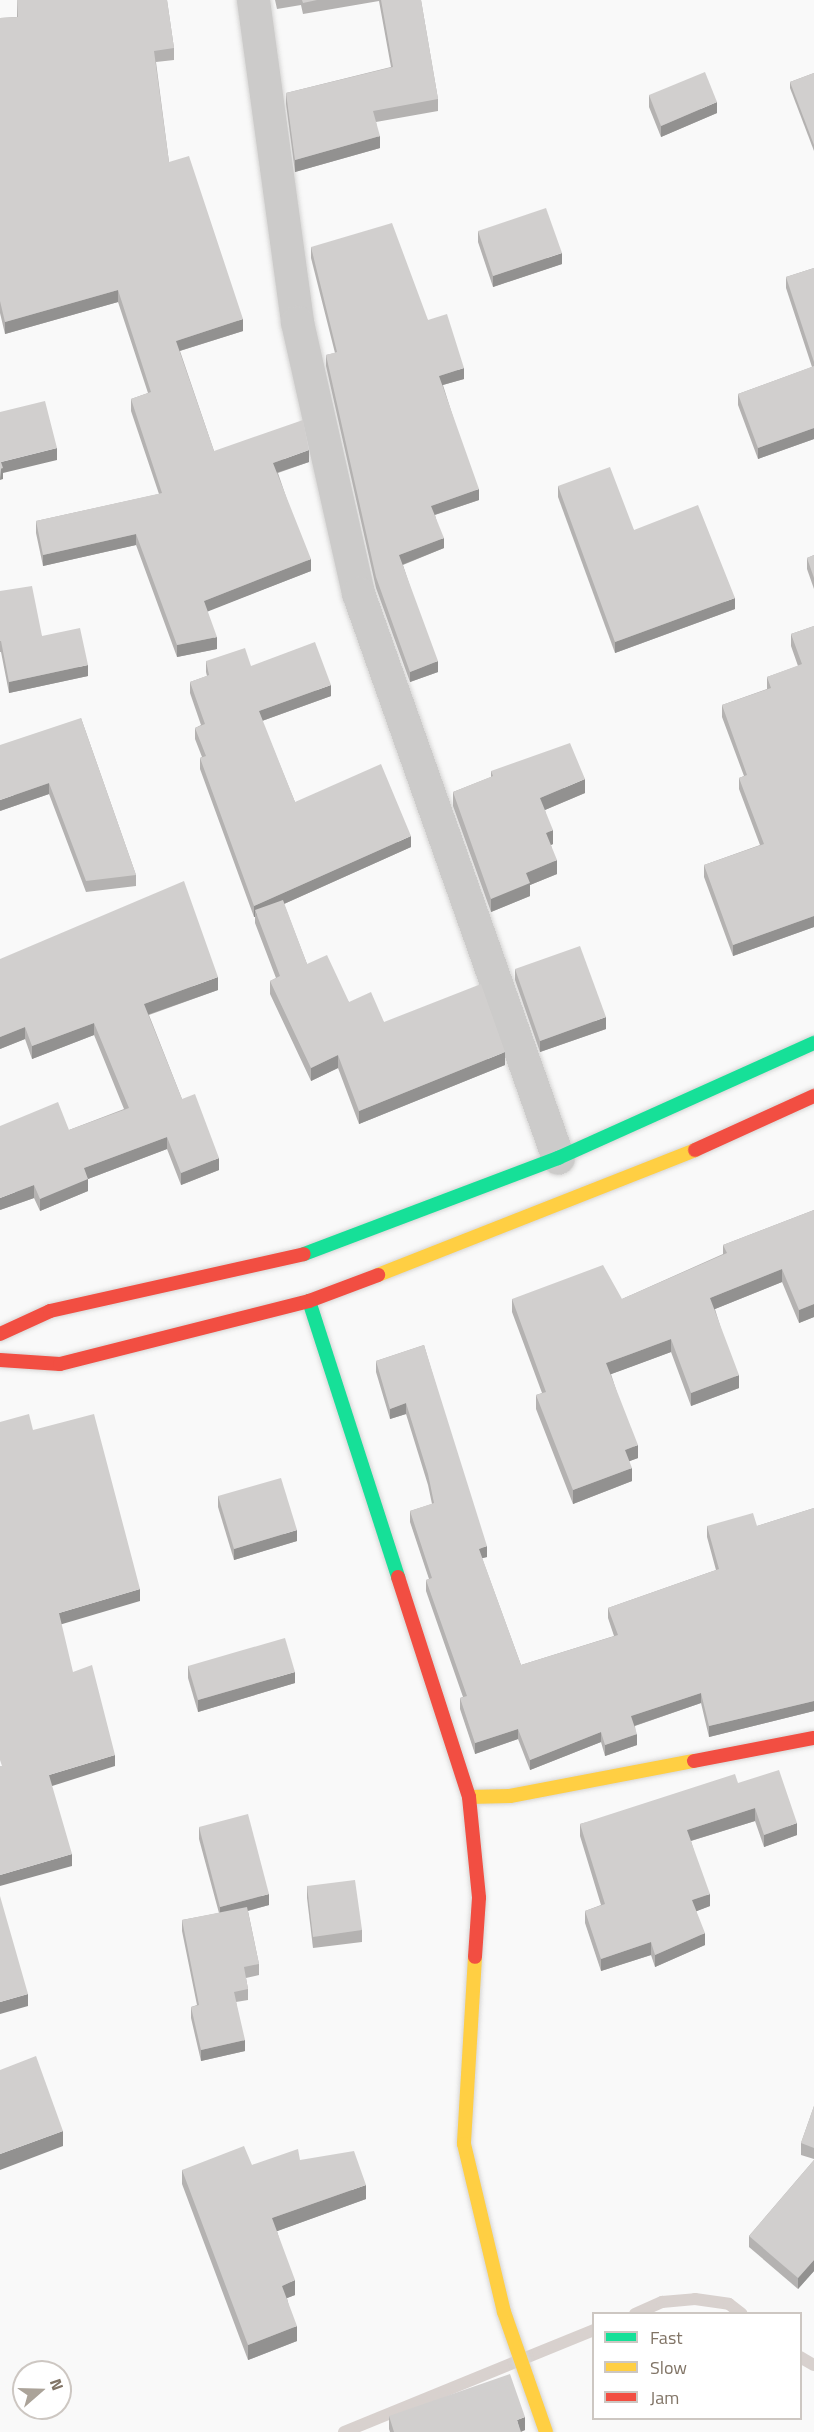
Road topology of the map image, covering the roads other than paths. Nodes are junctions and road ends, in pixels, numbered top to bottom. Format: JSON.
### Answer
{"nodes":[{"id":1,"x":253,"y":0,"type":"edge"},
{"id":2,"x":814,"y":1043,"type":"edge"},
{"id":3,"x":814,"y":1096,"type":"edge"},
{"id":4,"x":558,"y":1158,"type":"junction"},
{"id":5,"x":309,"y":1301,"type":"junction"},
{"id":6,"x":0,"y":1334,"type":"edge"},
{"id":7,"x":0,"y":1360,"type":"edge"},
{"id":8,"x":814,"y":1738,"type":"edge"},
{"id":9,"x":469,"y":1797,"type":"junction"},
{"id":10,"x":546,"y":2432,"type":"edge"}],
"edges":[{"from":1,"to":4,"type":"street"},
{"from":2,"to":4,"type":"main road"},
{"from":3,"to":5,"type":"main road"},
{"from":4,"to":6,"type":"main road"},
{"from":5,"to":7,"type":"main road"},
{"from":5,"to":9,"type":"main road"},
{"from":8,"to":9,"type":"main road"},
{"from":9,"to":10,"type":"main road"}]}
